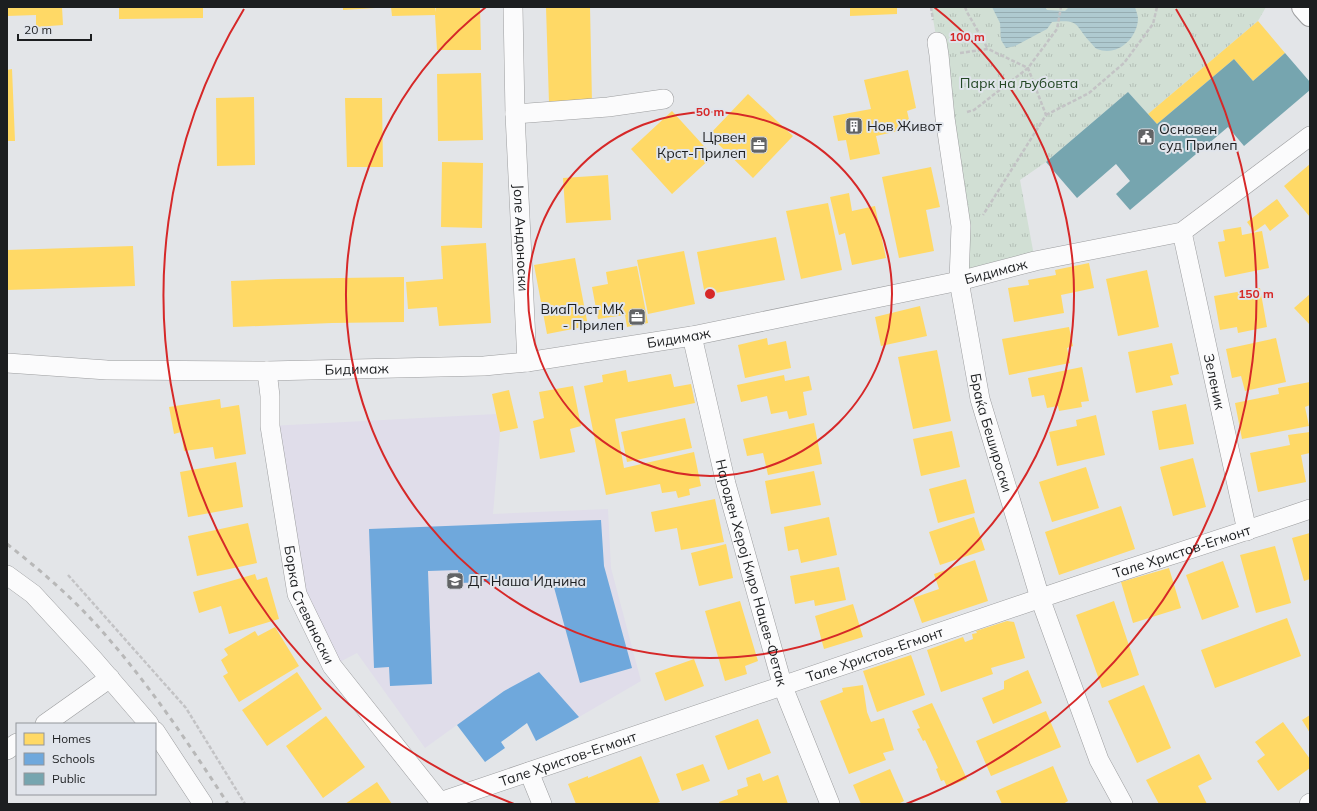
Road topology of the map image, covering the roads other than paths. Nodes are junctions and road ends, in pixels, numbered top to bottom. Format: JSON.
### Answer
{"nodes":[{"id":1,"x":513,"y":7,"type":"edge"},
{"id":2,"x":1303,"y":7,"type":"edge"},
{"id":3,"x":1310,"y":15,"type":"edge"},
{"id":4,"x":938,"y":49,"type":"road end"},
{"id":5,"x":664,"y":99,"type":"dead end"},
{"id":6,"x":515,"y":114,"type":"junction"},
{"id":7,"x":1310,"y":136,"type":"edge"},
{"id":8,"x":1182,"y":232,"type":"junction"},
{"id":9,"x":959,"y":281,"type":"junction"},
{"id":10,"x":692,"y":336,"type":"junction"},
{"id":11,"x":527,"y":362,"type":"junction"},
{"id":12,"x":7,"y":363,"type":"edge"},
{"id":13,"x":267,"y":371,"type":"junction"},
{"id":14,"x":1310,"y":509,"type":"edge"},
{"id":15,"x":1247,"y":531,"type":"junction"},
{"id":16,"x":7,"y":575,"type":"edge"},
{"id":17,"x":1040,"y":598,"type":"junction"},
{"id":18,"x":110,"y":678,"type":"junction"},
{"id":19,"x":784,"y":687,"type":"junction"},
{"id":20,"x":46,"y":723,"type":"edge"},
{"id":21,"x":148,"y":723,"type":"edge"},
{"id":22,"x":156,"y":733,"type":"edge"},
{"id":23,"x":16,"y":745,"type":"edge"},
{"id":24,"x":7,"y":750,"type":"edge"},
{"id":25,"x":529,"y":772,"type":"junction"},
{"id":26,"x":440,"y":802,"type":"joint"},
{"id":27,"x":203,"y":804,"type":"edge"},
{"id":28,"x":542,"y":804,"type":"edge"},
{"id":29,"x":830,"y":804,"type":"edge"},
{"id":30,"x":1123,"y":804,"type":"edge"}],
"edges":[{"from":1,"to":6,"type":"street","name":"Јоле Андоноски"},
{"from":2,"to":3,"type":"street"},
{"from":4,"to":9,"type":"street","name":"Браќа Бешироски"},
{"from":5,"to":6,"type":"street"},
{"from":6,"to":11,"type":"street","name":"Јоле Андоноски"},
{"from":7,"to":8,"type":"street","name":"Бидимаж"},
{"from":8,"to":9,"type":"street","name":"Бидимаж"},
{"from":8,"to":15,"type":"street","name":"Зеленик"},
{"from":9,"to":10,"type":"street","name":"Бидимаж"},
{"from":9,"to":17,"type":"street","name":"Браќа Бешироски"},
{"from":10,"to":11,"type":"street","name":"Бидимаж"},
{"from":10,"to":19,"type":"street","name":"Народен Херој Киро Нацев-Фетак"},
{"from":11,"to":13,"type":"street","name":"Бидимаж"},
{"from":12,"to":13,"type":"street","name":"Бидимаж"},
{"from":13,"to":26,"type":"street","name":"Борка Стеваноски"},
{"from":14,"to":15,"type":"street","name":"Тале Христов-Егмонт"},
{"from":15,"to":17,"type":"street","name":"Тале Христов-Егмонт"},
{"from":16,"to":18,"type":"street"},
{"from":17,"to":19,"type":"street","name":"Тале Христов-Егмонт"},
{"from":17,"to":30,"type":"street","name":"Браќа Бешироски"},
{"from":18,"to":20,"type":"street"},
{"from":18,"to":21,"type":"street"},
{"from":19,"to":25,"type":"street","name":"Тале Христов-Егмонт"},
{"from":19,"to":29,"type":"street","name":"Народен Херој Киро Нацев-Фетак"},
{"from":22,"to":27,"type":"street"},
{"from":23,"to":24,"type":"street"},
{"from":25,"to":26,"type":"street","name":"Тале Христов-Егмонт"},
{"from":25,"to":28,"type":"street"}]}
